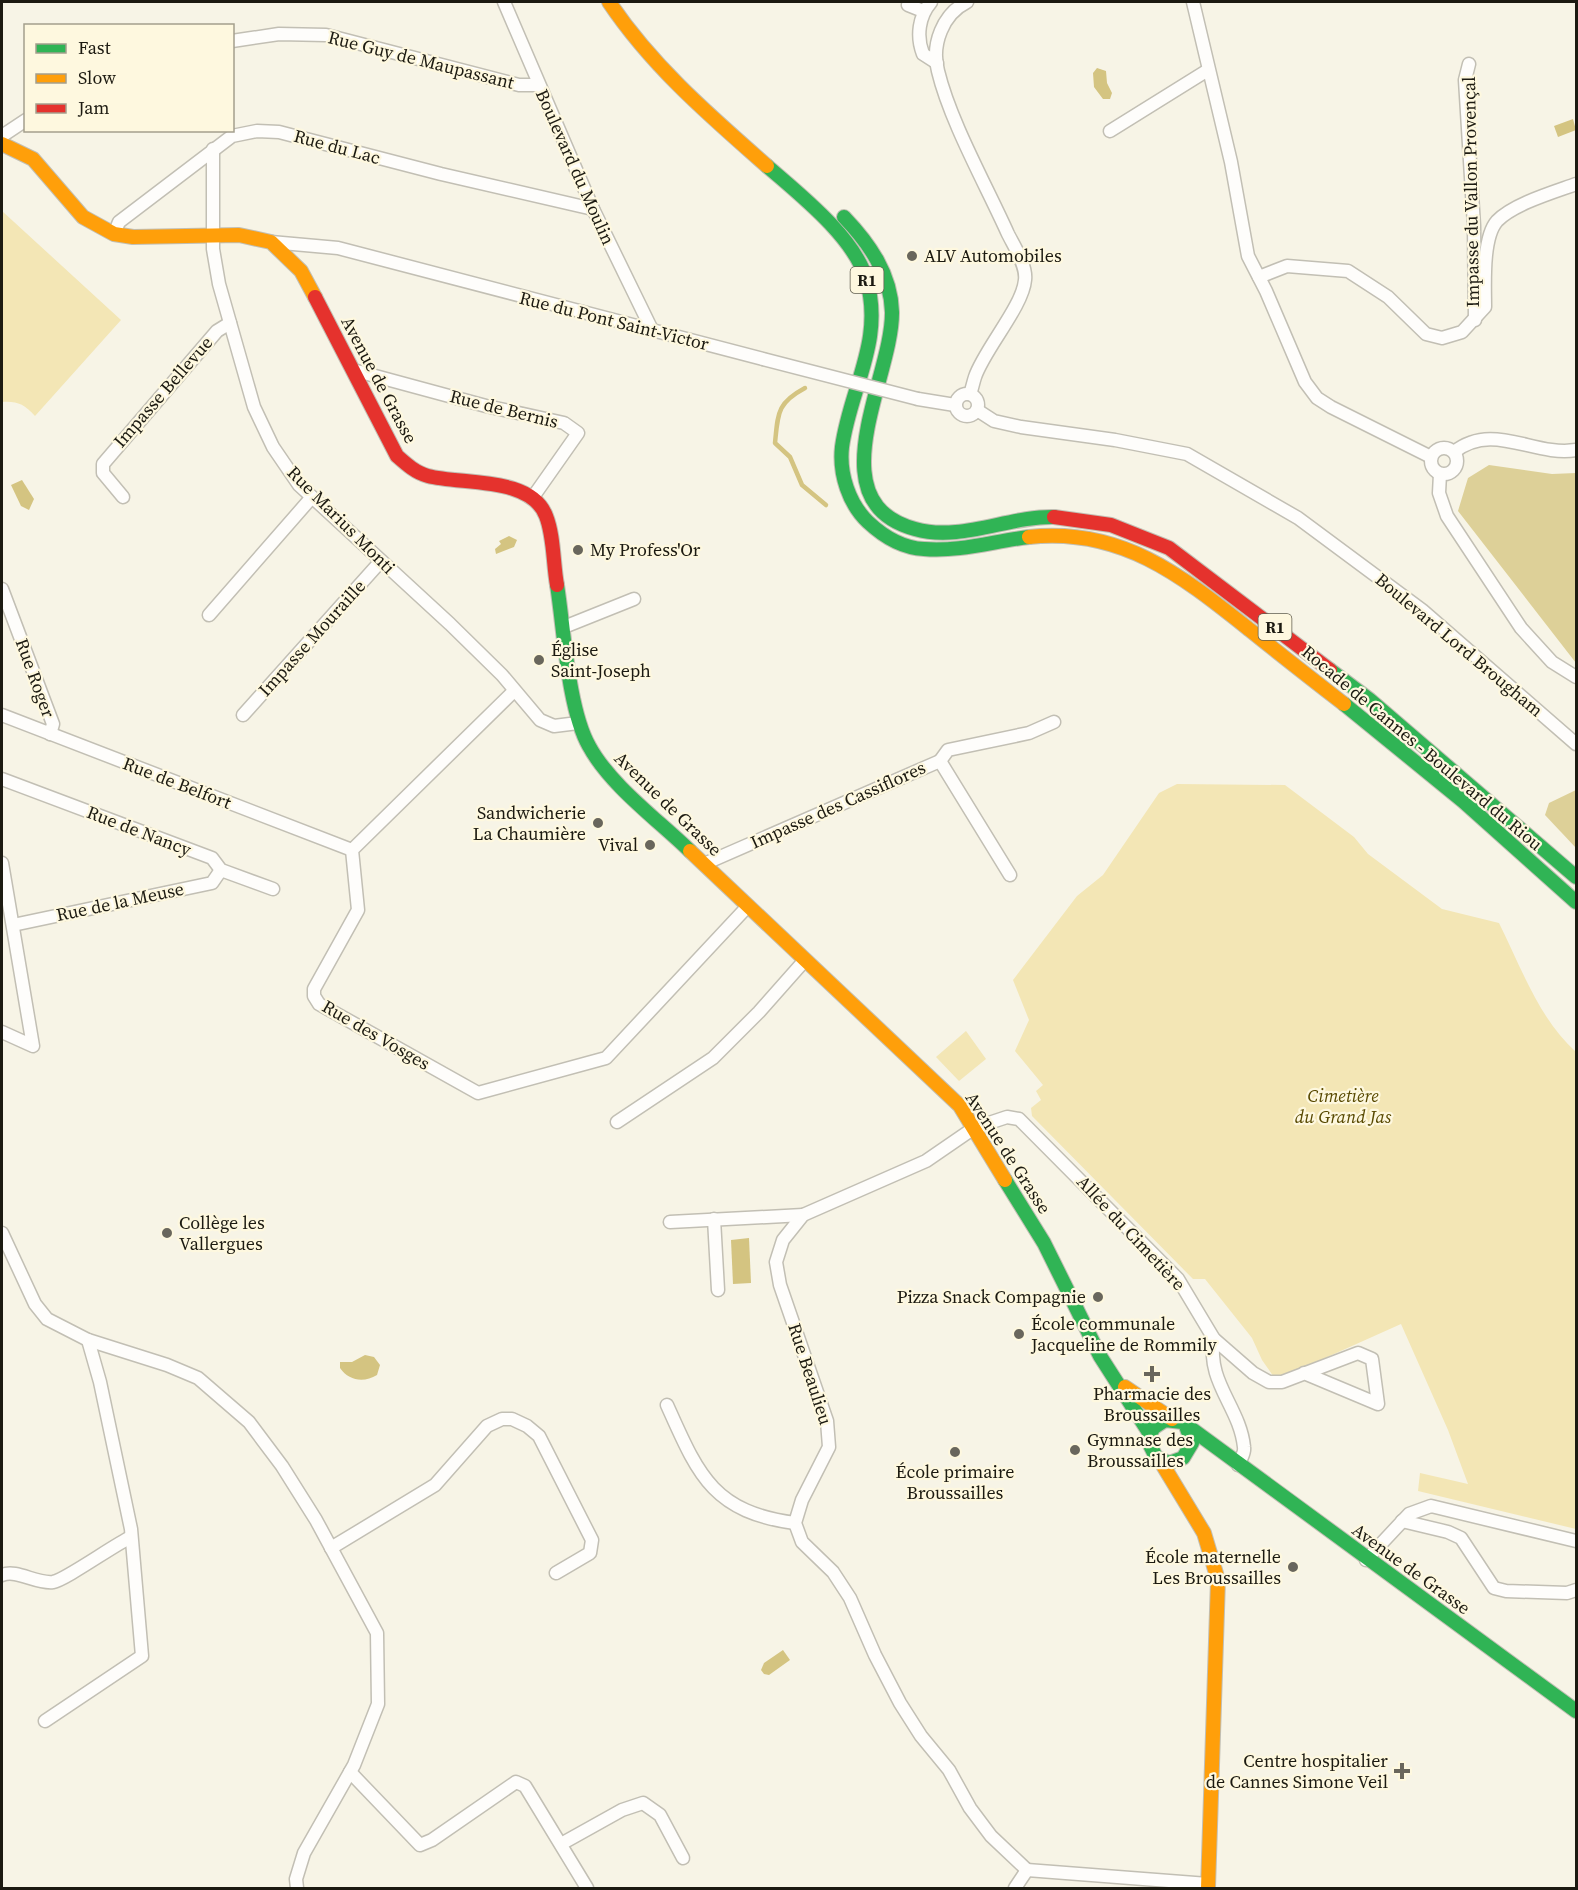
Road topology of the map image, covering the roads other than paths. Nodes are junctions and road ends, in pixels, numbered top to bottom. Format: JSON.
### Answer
{"nodes":[{"id":1,"x":504,"y":2,"type":"edge"},
{"id":2,"x":609,"y":2,"type":"edge"},
{"id":3,"x":968,"y":2,"type":"edge"},
{"id":4,"x":1193,"y":2,"type":"edge"},
{"id":5,"x":908,"y":5,"type":"dead end"},
{"id":6,"x":927,"y":6,"type":"edge"},
{"id":7,"x":648,"y":30,"type":"dead end"},
{"id":8,"x":234,"y":40,"type":"edge"},
{"id":9,"x":661,"y":45,"type":"dead end"},
{"id":10,"x":937,"y":63,"type":"junction"},
{"id":11,"x":1469,"y":64,"type":"dead end"},
{"id":12,"x":1208,"y":70,"type":"junction"},
{"id":13,"x":538,"y":86,"type":"junction"},
{"id":14,"x":24,"y":121,"type":"edge"},
{"id":15,"x":1110,"y":131,"type":"dead end"},
{"id":16,"x":2,"y":136,"type":"edge"},
{"id":17,"x":2,"y":144,"type":"edge"},
{"id":18,"x":213,"y":149,"type":"junction"},
{"id":19,"x":783,"y":160,"type":"dead end"},
{"id":20,"x":1576,"y":184,"type":"edge"},
{"id":21,"x":593,"y":209,"type":"junction"},
{"id":22,"x":114,"y":234,"type":"junction"},
{"id":23,"x":214,"y":235,"type":"junction"},
{"id":24,"x":271,"y":242,"type":"junction"},
{"id":25,"x":1259,"y":277,"type":"junction"},
{"id":26,"x":1475,"y":320,"type":"junction"},
{"id":27,"x":230,"y":323,"type":"junction"},
{"id":28,"x":652,"y":330,"type":"junction"},
{"id":29,"x":353,"y":370,"type":"junction"},
{"id":30,"x":970,"y":394,"type":"junction"},
{"id":31,"x":955,"y":405,"type":"junction"},
{"id":32,"x":977,"y":410,"type":"junction"},
{"id":33,"x":1576,"y":450,"type":"edge"},
{"id":34,"x":1454,"y":452,"type":"junction"},
{"id":35,"x":1431,"y":457,"type":"junction"},
{"id":36,"x":1440,"y":474,"type":"junction"},
{"id":37,"x":123,"y":497,"type":"dead end"},
{"id":38,"x":312,"y":497,"type":"junction"},
{"id":39,"x":533,"y":497,"type":"junction"},
{"id":40,"x":381,"y":561,"type":"junction"},
{"id":41,"x":2,"y":589,"type":"edge"},
{"id":42,"x":634,"y":599,"type":"dead end"},
{"id":43,"x":209,"y":615,"type":"dead end"},
{"id":44,"x":564,"y":627,"type":"junction"},
{"id":45,"x":1576,"y":677,"type":"edge"},
{"id":46,"x":514,"y":691,"type":"junction"},
{"id":47,"x":2,"y":715,"type":"edge"},
{"id":48,"x":243,"y":715,"type":"dead end"},
{"id":49,"x":1054,"y":722,"type":"dead end"},
{"id":50,"x":578,"y":723,"type":"junction"},
{"id":51,"x":50,"y":734,"type":"junction"},
{"id":52,"x":1576,"y":744,"type":"edge"},
{"id":53,"x":940,"y":760,"type":"junction"},
{"id":54,"x":2,"y":779,"type":"edge"},
{"id":55,"x":352,"y":850,"type":"junction"},
{"id":56,"x":2,"y":864,"type":"edge"},
{"id":57,"x":704,"y":864,"type":"junction"},
{"id":58,"x":221,"y":870,"type":"junction"},
{"id":59,"x":1010,"y":875,"type":"dead end"},
{"id":60,"x":1576,"y":877,"type":"edge"},
{"id":61,"x":273,"y":889,"type":"dead end"},
{"id":62,"x":1576,"y":902,"type":"edge"},
{"id":63,"x":748,"y":906,"type":"junction"},
{"id":64,"x":14,"y":925,"type":"junction"},
{"id":65,"x":805,"y":960,"type":"junction"},
{"id":66,"x":2,"y":1032,"type":"edge"},
{"id":67,"x":617,"y":1122,"type":"dead end"},
{"id":68,"x":974,"y":1128,"type":"junction"},
{"id":69,"x":803,"y":1215,"type":"junction"},
{"id":70,"x":714,"y":1220,"type":"junction"},
{"id":71,"x":670,"y":1222,"type":"dead end"},
{"id":72,"x":2,"y":1233,"type":"edge"},
{"id":73,"x":718,"y":1290,"type":"dead end"},
{"id":74,"x":1214,"y":1339,"type":"junction"},
{"id":75,"x":88,"y":1340,"type":"junction"},
{"id":76,"x":1304,"y":1373,"type":"junction"},
{"id":77,"x":1116,"y":1381,"type":"junction"},
{"id":78,"x":667,"y":1405,"type":"dead end"},
{"id":79,"x":1172,"y":1419,"type":"junction"},
{"id":80,"x":1186,"y":1426,"type":"junction"},
{"id":81,"x":1150,"y":1434,"type":"junction"},
{"id":82,"x":1191,"y":1449,"type":"junction"},
{"id":83,"x":1227,"y":1455,"type":"junction"},
{"id":84,"x":1181,"y":1461,"type":"junction"},
{"id":85,"x":1161,"y":1462,"type":"junction"},
{"id":86,"x":1238,"y":1465,"type":"junction"},
{"id":87,"x":1181,"y":1490,"type":"junction"},
{"id":88,"x":1402,"y":1521,"type":"junction"},
{"id":89,"x":795,"y":1522,"type":"junction"},
{"id":90,"x":131,"y":1537,"type":"junction"},
{"id":91,"x":1576,"y":1541,"type":"edge"},
{"id":92,"x":331,"y":1548,"type":"junction"},
{"id":93,"x":1366,"y":1560,"type":"junction"},
{"id":94,"x":556,"y":1573,"type":"dead end"},
{"id":95,"x":2,"y":1575,"type":"edge"},
{"id":96,"x":1576,"y":1590,"type":"edge"},
{"id":97,"x":1576,"y":1711,"type":"edge"},
{"id":98,"x":45,"y":1721,"type":"dead end"},
{"id":99,"x":350,"y":1772,"type":"junction"},
{"id":100,"x":561,"y":1844,"type":"junction"},
{"id":101,"x":683,"y":1858,"type":"dead end"},
{"id":102,"x":1027,"y":1870,"type":"junction"},
{"id":103,"x":1208,"y":1886,"type":"edge"},
{"id":104,"x":297,"y":1888,"type":"edge"},
{"id":105,"x":587,"y":1888,"type":"edge"},
{"id":106,"x":1015,"y":1888,"type":"edge"}],
"edges":[{"from":1,"to":13,"type":"street","name":"Boulevard du Moulin"},
{"from":2,"to":62,"type":"main road","name":"Rocade de Cannes - Boulevard du Riou","number":"R1"},
{"from":3,"to":10,"type":"street"},
{"from":4,"to":12,"type":"street"},
{"from":5,"to":6,"type":"street"},
{"from":6,"to":10,"type":"street"},
{"from":7,"to":9,"type":"main road"},
{"from":8,"to":13,"type":"street","name":"Rue Guy de Maupassant"},
{"from":10,"to":30,"type":"street"},
{"from":11,"to":26,"type":"street","name":"Impasse du Vallon Provençal"},
{"from":12,"to":15,"type":"street"},
{"from":12,"to":25,"type":"street"},
{"from":13,"to":21,"type":"street","name":"Boulevard du Moulin"},
{"from":14,"to":16,"type":"street"},
{"from":17,"to":22,"type":"main road"},
{"from":18,"to":21,"type":"street","name":"Rue du Lac"},
{"from":18,"to":22,"type":"street","name":"Rue du Lac"},
{"from":18,"to":23,"type":"street","name":"Rue Marius Monti"},
{"from":19,"to":60,"type":"main road","name":"Rocade de Cannes - Boulevard du Riou","number":"R1"},
{"from":20,"to":26,"type":"street","name":"Impasse du Vallon Provençal"},
{"from":21,"to":28,"type":"street","name":"Boulevard du Moulin"},
{"from":22,"to":23,"type":"main road"},
{"from":23,"to":24,"type":"main road"},
{"from":23,"to":27,"type":"street","name":"Rue Marius Monti"},
{"from":24,"to":28,"type":"street","name":"Rue du Pont Saint-Victor"},
{"from":24,"to":29,"type":"main road","name":"Avenue de Grasse"},
{"from":25,"to":26,"type":"street","name":"Impasse du Vallon Provençal"},
{"from":25,"to":35,"type":"street"},
{"from":27,"to":37,"type":"street","name":"Impasse Bellevue"},
{"from":27,"to":38,"type":"street","name":"Rue Marius Monti"},
{"from":28,"to":31,"type":"street","name":"Rue du Pont Saint-Victor","bridge":true},
{"from":29,"to":39,"type":"main road","name":"Avenue de Grasse"},
{"from":29,"to":39,"type":"street","name":"Rue de Bernis"},
{"from":30,"to":31,"type":"street"},
{"from":30,"to":32,"type":"street"},
{"from":31,"to":32,"type":"street"},
{"from":32,"to":52,"type":"street","name":"Boulevard Lord Brougham"},
{"from":33,"to":34,"type":"street"},
{"from":34,"to":35,"type":"street"},
{"from":34,"to":36,"type":"street"},
{"from":35,"to":36,"type":"street"},
{"from":36,"to":45,"type":"street"},
{"from":38,"to":40,"type":"street","name":"Rue Marius Monti"},
{"from":38,"to":43,"type":"street"},
{"from":39,"to":44,"type":"main road","name":"Avenue de Grasse"},
{"from":40,"to":46,"type":"street","name":"Rue Marius Monti"},
{"from":40,"to":48,"type":"street","name":"Impasse Mouraille"},
{"from":41,"to":51,"type":"street","name":"Rue Roger"},
{"from":42,"to":44,"type":"street"},
{"from":44,"to":50,"type":"main road","name":"Avenue de Grasse"},
{"from":46,"to":50,"type":"street","name":"Rue Marius Monti"},
{"from":46,"to":55,"type":"street"},
{"from":47,"to":51,"type":"street","name":"Rue de Belfort"},
{"from":49,"to":53,"type":"street","name":"Impasse des Cassiflores"},
{"from":50,"to":57,"type":"main road","name":"Avenue de Grasse"},
{"from":51,"to":55,"type":"street","name":"Rue de Belfort"},
{"from":53,"to":57,"type":"street","name":"Impasse des Cassiflores"},
{"from":53,"to":59,"type":"street","name":"Impasse des Cassiflores"},
{"from":54,"to":58,"type":"street","name":"Rue de Nancy"},
{"from":55,"to":63,"type":"street","name":"Rue des Vosges"},
{"from":56,"to":64,"type":"street"},
{"from":57,"to":63,"type":"main road","name":"Avenue de Grasse"},
{"from":58,"to":61,"type":"street","name":"Rue de Nancy"},
{"from":58,"to":64,"type":"street","name":"Rue de la Meuse"},
{"from":63,"to":65,"type":"main road","name":"Avenue de Grasse"},
{"from":64,"to":66,"type":"street"},
{"from":65,"to":67,"type":"street"},
{"from":65,"to":68,"type":"main road","name":"Avenue de Grasse"},
{"from":68,"to":69,"type":"street","name":"Rue Beaulieu"},
{"from":68,"to":74,"type":"street","name":"Allée du Cimetière"},
{"from":68,"to":77,"type":"main road","name":"Avenue de Grasse"},
{"from":69,"to":70,"type":"street"},
{"from":69,"to":89,"type":"street","name":"Rue Beaulieu"},
{"from":70,"to":71,"type":"street"},
{"from":70,"to":73,"type":"street"},
{"from":72,"to":75,"type":"street"},
{"from":74,"to":76,"type":"street","name":"Allée du Cimetière"},
{"from":74,"to":86,"type":"street"},
{"from":75,"to":90,"type":"street"},
{"from":75,"to":92,"type":"street"},
{"from":76,"to":76,"type":"street","name":"Allée du Cimetière"},
{"from":77,"to":79,"type":"main road","name":"Avenue de Grasse"},
{"from":77,"to":81,"type":"main road"},
{"from":78,"to":89,"type":"street"},
{"from":79,"to":80,"type":"main road"},
{"from":79,"to":81,"type":"main road"},
{"from":80,"to":82,"type":"main road"},
{"from":80,"to":83,"type":"main road","name":"Avenue de Grasse"},
{"from":81,"to":85,"type":"main road"},
{"from":82,"to":83,"type":"main road"},
{"from":82,"to":84,"type":"main road"},
{"from":83,"to":86,"type":"main road","name":"Avenue de Grasse"},
{"from":84,"to":85,"type":"main road"},
{"from":84,"to":87,"type":"main road"},
{"from":85,"to":87,"type":"main road"},
{"from":86,"to":93,"type":"main road","name":"Avenue de Grasse"},
{"from":87,"to":103,"type":"main road"},
{"from":88,"to":91,"type":"street"},
{"from":88,"to":93,"type":"street"},
{"from":88,"to":96,"type":"street"},
{"from":89,"to":102,"type":"street"},
{"from":90,"to":95,"type":"street"},
{"from":90,"to":98,"type":"street"},
{"from":92,"to":94,"type":"street"},
{"from":92,"to":99,"type":"street"},
{"from":93,"to":97,"type":"main road","name":"Avenue de Grasse"},
{"from":99,"to":100,"type":"street"},
{"from":99,"to":104,"type":"street"},
{"from":100,"to":101,"type":"street"},
{"from":100,"to":105,"type":"street"},
{"from":102,"to":103,"type":"street"},
{"from":102,"to":106,"type":"street"}]}
